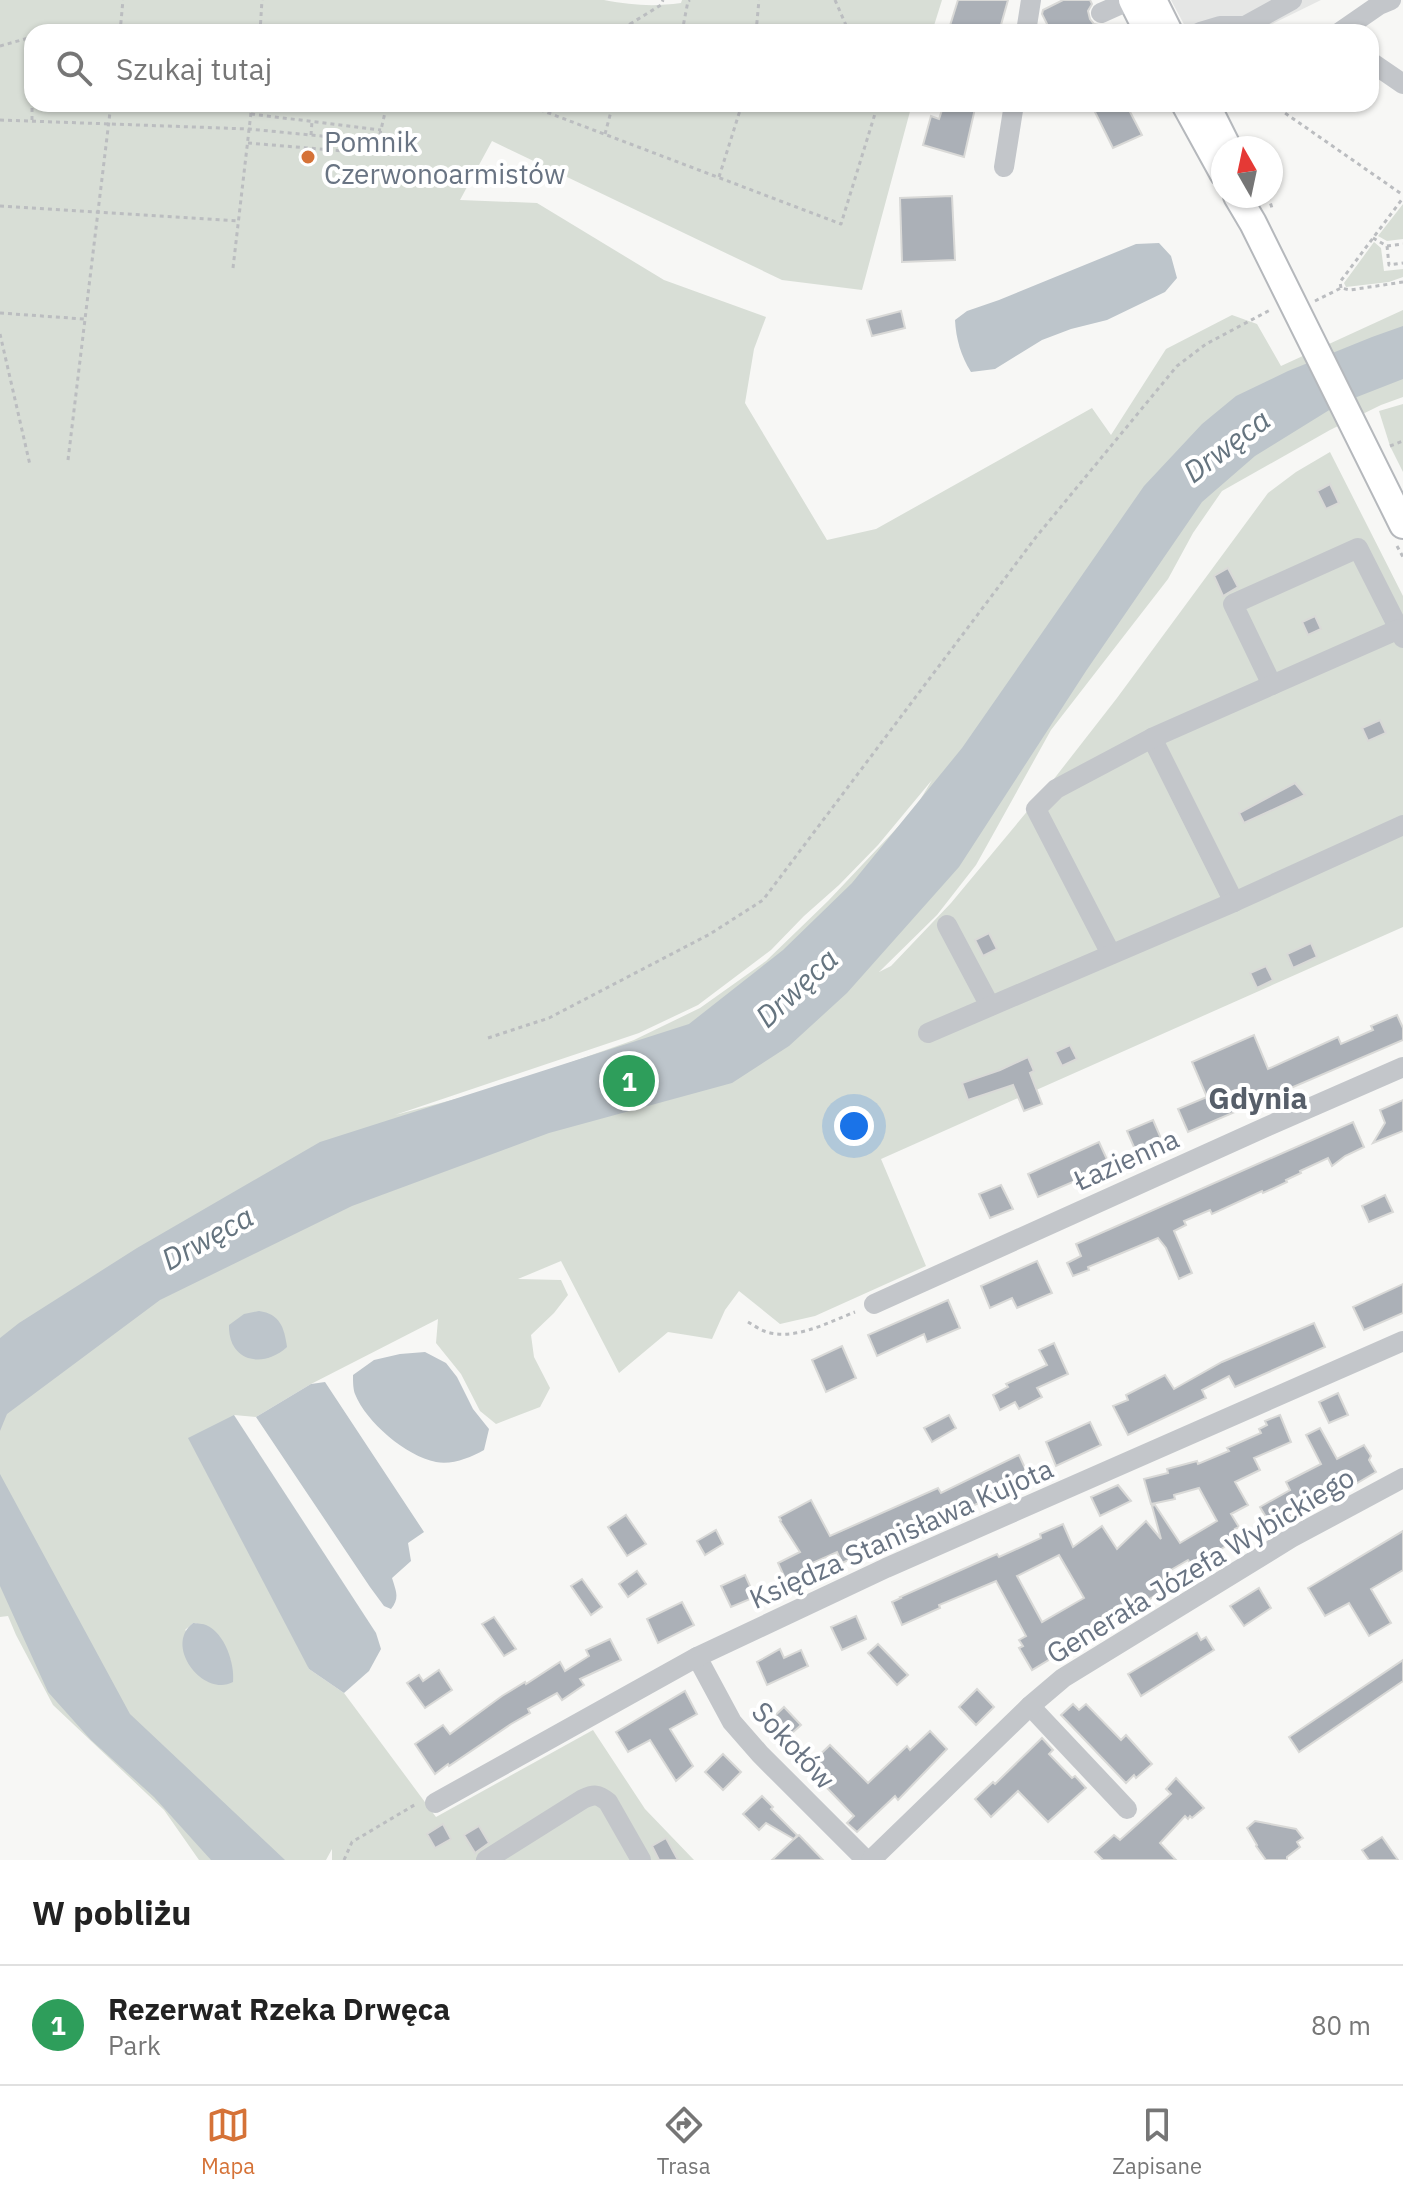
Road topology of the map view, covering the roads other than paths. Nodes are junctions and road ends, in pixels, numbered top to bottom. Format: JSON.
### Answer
{"nodes":[{"id":1,"x":1031,"y":0,"type":"edge"},
{"id":2,"x":1131,"y":0,"type":"edge"},
{"id":3,"x":1153,"y":0,"type":"edge"},
{"id":4,"x":1292,"y":0,"type":"edge"},
{"id":5,"x":1391,"y":0,"type":"edge"},
{"id":6,"x":1101,"y":13,"type":"dead end"},
{"id":7,"x":1027,"y":24,"type":"edge"},
{"id":8,"x":1157,"y":24,"type":"edge"},
{"id":9,"x":1162,"y":24,"type":"edge"},
{"id":10,"x":1247,"y":24,"type":"edge"},
{"id":11,"x":1352,"y":24,"type":"edge"},
{"id":12,"x":1379,"y":68,"type":"edge"},
{"id":13,"x":1403,"y":84,"type":"edge"},
{"id":14,"x":1013,"y":112,"type":"edge"},
{"id":15,"x":1189,"y":112,"type":"edge"},
{"id":16,"x":1216,"y":112,"type":"edge"},
{"id":17,"x":1224,"y":136,"type":"edge"},
{"id":18,"x":1211,"y":151,"type":"edge"},
{"id":19,"x":1004,"y":167,"type":"dead end"},
{"id":20,"x":1244,"y":208,"type":"edge"},
{"id":21,"x":1248,"y":208,"type":"edge"},
{"id":22,"x":1253,"y":223,"type":"junction"},
{"id":23,"x":1403,"y":525,"type":"edge"},
{"id":24,"x":1401,"y":633,"type":"edge"},
{"id":25,"x":1272,"y":685,"type":"junction"},
{"id":26,"x":1152,"y":738,"type":"junction"},
{"id":27,"x":1403,"y":825,"type":"edge"},
{"id":28,"x":1234,"y":902,"type":"junction"},
{"id":29,"x":947,"y":925,"type":"dead end"},
{"id":30,"x":1111,"y":954,"type":"junction"},
{"id":31,"x":990,"y":1006,"type":"junction"},
{"id":32,"x":928,"y":1033,"type":"dead end"},
{"id":33,"x":1403,"y":1067,"type":"edge"},
{"id":34,"x":874,"y":1304,"type":"road end"},
{"id":35,"x":1403,"y":1341,"type":"edge"},
{"id":36,"x":1403,"y":1478,"type":"edge"},
{"id":37,"x":697,"y":1657,"type":"junction"},
{"id":38,"x":1030,"y":1706,"type":"junction"},
{"id":39,"x":429,"y":1801,"type":"road end"},
{"id":40,"x":1127,"y":1809,"type":"dead end"},
{"id":41,"x":486,"y":1860,"type":"edge"},
{"id":42,"x":641,"y":1860,"type":"edge"},
{"id":43,"x":868,"y":1860,"type":"edge"}],
"edges":[{"from":1,"to":7,"type":"street"},
{"from":2,"to":6,"type":"street"},
{"from":2,"to":8,"type":"main road"},
{"from":3,"to":9,"type":"main road"},
{"from":4,"to":10,"type":"street"},
{"from":5,"to":11,"type":"street"},
{"from":12,"to":13,"type":"street"},
{"from":14,"to":19,"type":"street"},
{"from":15,"to":18,"type":"main road"},
{"from":16,"to":17,"type":"main road"},
{"from":20,"to":22,"type":"main road"},
{"from":21,"to":22,"type":"main road"},
{"from":22,"to":23,"type":"main road"},
{"from":24,"to":25,"type":"street"},
{"from":24,"to":25,"type":"street"},
{"from":25,"to":26,"type":"street"},
{"from":26,"to":28,"type":"street"},
{"from":26,"to":30,"type":"street"},
{"from":27,"to":28,"type":"street"},
{"from":28,"to":30,"type":"street"},
{"from":29,"to":31,"type":"street"},
{"from":30,"to":31,"type":"street"},
{"from":31,"to":32,"type":"street"},
{"from":33,"to":34,"type":"street","name":"Łazienna"},
{"from":35,"to":37,"type":"street","name":"Księdza Stanisława Kujota"},
{"from":36,"to":38,"type":"street","name":"Generała Józefa Wybickiego"},
{"from":37,"to":39,"type":"street","name":"Księdza Stanisława Kujota"},
{"from":37,"to":43,"type":"street","name":"Sokołów"},
{"from":38,"to":40,"type":"street"},
{"from":38,"to":43,"type":"street","name":"Generała Józefa Wybickiego"},
{"from":41,"to":42,"type":"street"}]}
